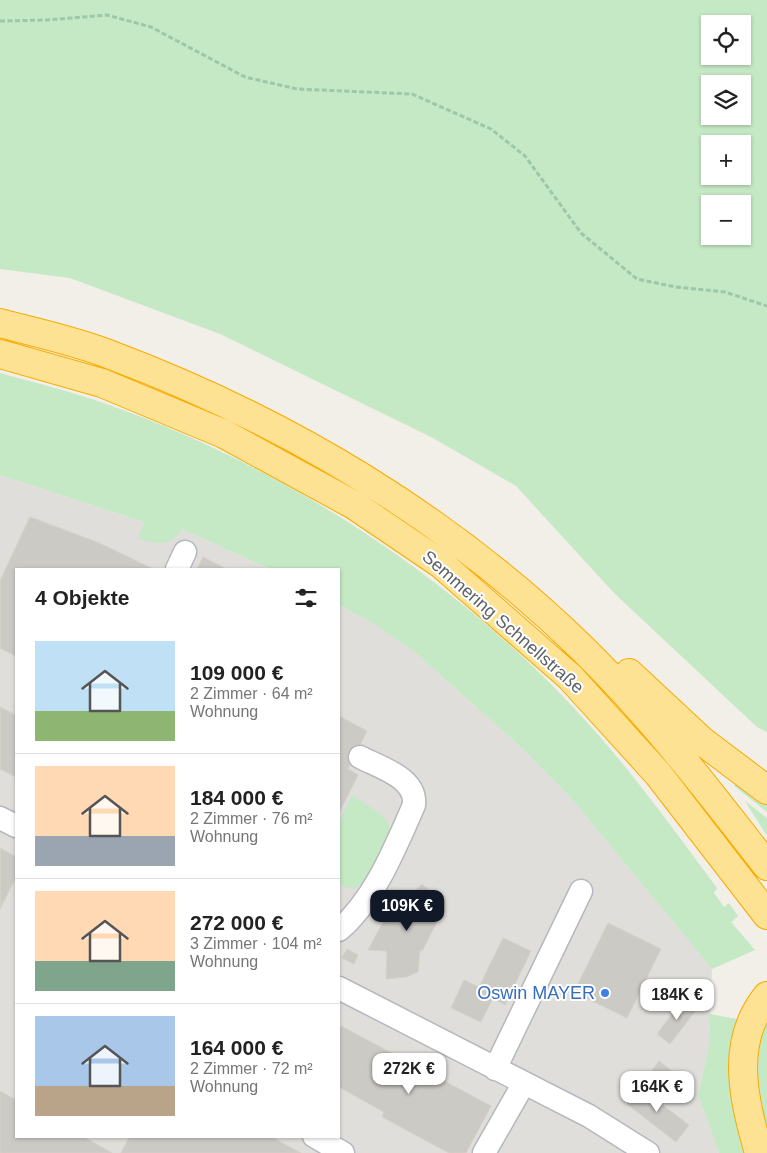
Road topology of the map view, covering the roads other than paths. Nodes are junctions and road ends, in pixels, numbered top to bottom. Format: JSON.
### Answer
{"nodes":[{"id":1,"x":0,"y":323,"type":"edge"},
{"id":2,"x":0,"y":354,"type":"edge"},
{"id":3,"x":583,"y":649,"type":"junction"},
{"id":4,"x":360,"y":757,"type":"dead end"},
{"id":5,"x":767,"y":790,"type":"edge"},
{"id":6,"x":0,"y":818,"type":"edge"},
{"id":7,"x":15,"y":826,"type":"edge"},
{"id":8,"x":767,"y":866,"type":"edge"},
{"id":9,"x":581,"y":891,"type":"dead end"},
{"id":10,"x":767,"y":915,"type":"edge"},
{"id":11,"x":343,"y":921,"type":"edge"},
{"id":12,"x":340,"y":989,"type":"edge"},
{"id":13,"x":767,"y":996,"type":"edge"},
{"id":14,"x":495,"y":1069,"type":"junction"},
{"id":15,"x":524,"y":1083,"type":"junction"},
{"id":16,"x":317,"y":1138,"type":"edge"},
{"id":17,"x":759,"y":1146,"type":"edge"},
{"id":18,"x":343,"y":1153,"type":"edge"},
{"id":19,"x":484,"y":1153,"type":"edge"},
{"id":20,"x":648,"y":1153,"type":"edge"}],
"edges":[{"from":1,"to":3,"type":"highway","name":"Semmering Schnellstraße"},
{"from":2,"to":10,"type":"highway","name":"Semmering Schnellstraße"},
{"from":3,"to":5,"type":"highway"},
{"from":3,"to":8,"type":"highway","name":"Semmering Schnellstraße"},
{"from":4,"to":11,"type":"street"},
{"from":6,"to":7,"type":"street"},
{"from":9,"to":14,"type":"street"},
{"from":12,"to":14,"type":"street"},
{"from":13,"to":17,"type":"highway"},
{"from":14,"to":15,"type":"street"},
{"from":15,"to":19,"type":"street"},
{"from":15,"to":20,"type":"street"},
{"from":16,"to":18,"type":"street"}]}
